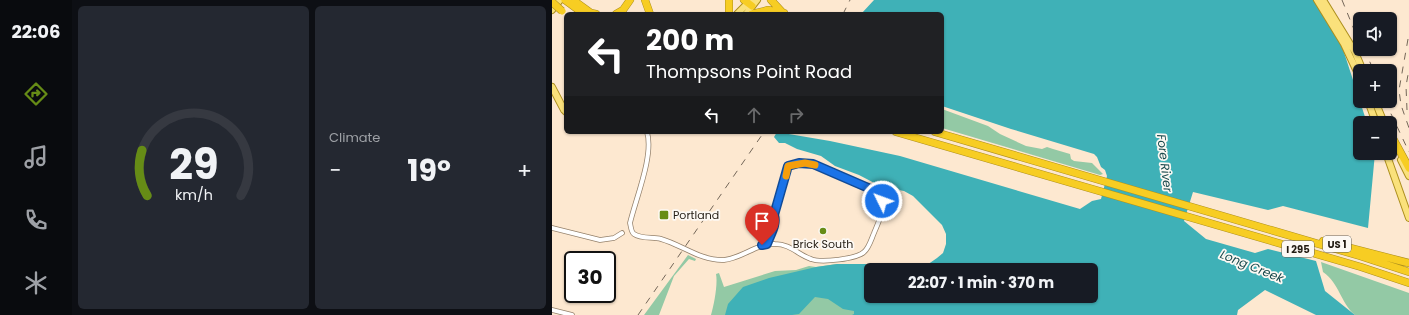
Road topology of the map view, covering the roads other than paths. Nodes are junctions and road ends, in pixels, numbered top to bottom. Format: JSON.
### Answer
{"nodes":[{"id":1,"x":560,"y":0,"type":"edge"},
{"id":2,"x":630,"y":0,"type":"edge"},
{"id":3,"x":645,"y":0,"type":"edge"},
{"id":4,"x":652,"y":0,"type":"edge"},
{"id":5,"x":729,"y":0,"type":"edge"},
{"id":6,"x":771,"y":0,"type":"edge"},
{"id":7,"x":1317,"y":0,"type":"edge"},
{"id":8,"x":1323,"y":0,"type":"edge"},
{"id":9,"x":569,"y":1,"type":"edge"},
{"id":10,"x":552,"y":2,"type":"edge"},
{"id":11,"x":750,"y":2,"type":"edge"},
{"id":12,"x":552,"y":10,"type":"edge"},
{"id":13,"x":564,"y":12,"type":"edge"},
{"id":14,"x":588,"y":12,"type":"edge"},
{"id":15,"x":620,"y":12,"type":"edge"},
{"id":16,"x":650,"y":12,"type":"edge"},
{"id":17,"x":651,"y":12,"type":"edge"},
{"id":18,"x":729,"y":12,"type":"edge"},
{"id":19,"x":740,"y":12,"type":"edge"},
{"id":20,"x":747,"y":12,"type":"edge"},
{"id":21,"x":760,"y":12,"type":"edge"},
{"id":22,"x":776,"y":12,"type":"edge"},
{"id":23,"x":782,"y":12,"type":"edge"},
{"id":24,"x":1346,"y":43,"type":"junction"},
{"id":25,"x":1354,"y":64,"type":"edge"},
{"id":26,"x":1359,"y":64,"type":"edge"},
{"id":27,"x":552,"y":87,"type":"edge"},
{"id":28,"x":564,"y":105,"type":"edge"},
{"id":29,"x":647,"y":134,"type":"edge"},
{"id":30,"x":903,"y":134,"type":"edge"},
{"id":31,"x":942,"y":134,"type":"edge"},
{"id":32,"x":1397,"y":146,"type":"edge"},
{"id":33,"x":1397,"y":151,"type":"edge"},
{"id":34,"x":1388,"y":160,"type":"edge"},
{"id":35,"x":1409,"y":168,"type":"edge"},
{"id":36,"x":1409,"y":176,"type":"edge"},
{"id":37,"x":1409,"y":218,"type":"edge"},
{"id":38,"x":552,"y":228,"type":"edge"},
{"id":39,"x":1264,"y":228,"type":"junction"},
{"id":40,"x":622,"y":233,"type":"dead end"},
{"id":41,"x":767,"y":244,"type":"junction"},
{"id":42,"x":1409,"y":263,"type":"edge"},
{"id":43,"x":1409,"y":272,"type":"edge"},
{"id":44,"x":1409,"y":283,"type":"edge"},
{"id":45,"x":552,"y":310,"type":"edge"},
{"id":46,"x":572,"y":315,"type":"edge"}],
"edges":[{"from":1,"to":12,"type":"main road"},
{"from":2,"to":15,"type":"highway"},
{"from":3,"to":16,"type":"highway"},
{"from":4,"to":17,"type":"highway"},
{"from":5,"to":18,"type":"highway"},
{"from":6,"to":23,"type":"highway"},
{"from":7,"to":24,"type":"main road"},
{"from":8,"to":24,"type":"main road"},
{"from":9,"to":14,"type":"highway"},
{"from":10,"to":13,"type":"highway","bridge":true},
{"from":11,"to":19,"type":"main road"},
{"from":11,"to":20,"type":"main road"},
{"from":21,"to":22,"type":"highway"},
{"from":24,"to":25,"type":"main road"},
{"from":24,"to":26,"type":"main road"},
{"from":27,"to":28,"type":"main road"},
{"from":29,"to":41,"type":"street"},
{"from":30,"to":44,"type":"highway","number":"I 295"},
{"from":31,"to":39,"type":"highway","number":"I 295"},
{"from":32,"to":35,"type":"highway"},
{"from":33,"to":36,"type":"main road"},
{"from":34,"to":37,"type":"main road"},
{"from":38,"to":40,"type":"street"},
{"from":39,"to":42,"type":"highway","number":"US 1"},
{"from":39,"to":43,"type":"highway","number":"I 295"},
{"from":41,"to":41,"type":"street"},
{"from":45,"to":46,"type":"street"}]}
